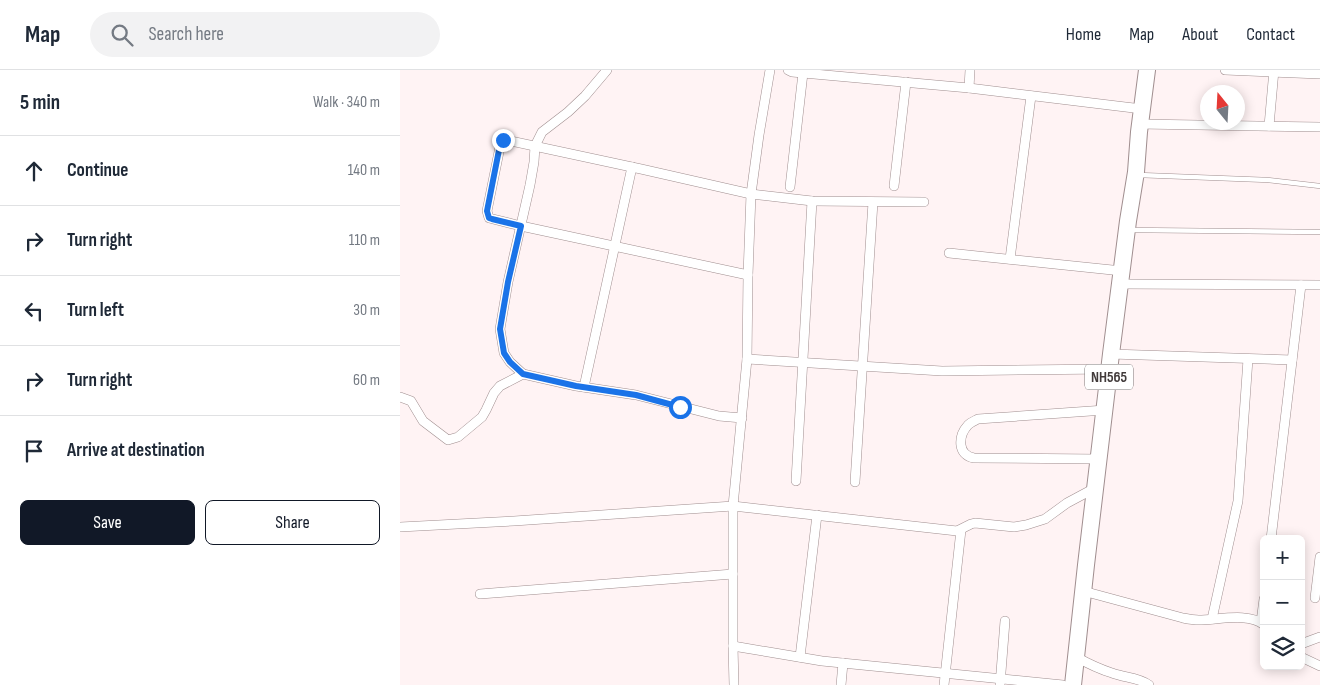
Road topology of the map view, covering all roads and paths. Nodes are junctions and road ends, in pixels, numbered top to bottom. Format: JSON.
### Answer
{"nodes":[{"id":1,"x":606,"y":70,"type":"edge"},
{"id":2,"x":770,"y":70,"type":"edge"},
{"id":3,"x":788,"y":70,"type":"edge"},
{"id":4,"x":970,"y":70,"type":"edge"},
{"id":5,"x":1147,"y":70,"type":"edge"},
{"id":6,"x":1225,"y":70,"type":"edge"},
{"id":7,"x":1274,"y":71,"type":"edge"},
{"id":8,"x":803,"y":73,"type":"junction"},
{"id":9,"x":1320,"y":74,"type":"edge"},
{"id":10,"x":906,"y":82,"type":"junction"},
{"id":11,"x":969,"y":88,"type":"junction"},
{"id":12,"x":1031,"y":96,"type":"junction"},
{"id":13,"x":1141,"y":116,"type":"junction"},
{"id":14,"x":1269,"y":126,"type":"junction"},
{"id":15,"x":1320,"y":127,"type":"edge"},
{"id":16,"x":535,"y":146,"type":"junction"},
{"id":17,"x":632,"y":167,"type":"junction"},
{"id":18,"x":1136,"y":175,"type":"junction"},
{"id":19,"x":894,"y":186,"type":"dead end"},
{"id":20,"x":1320,"y":186,"type":"edge"},
{"id":21,"x":790,"y":188,"type":"dead end"},
{"id":22,"x":751,"y":194,"type":"junction"},
{"id":23,"x":812,"y":201,"type":"junction"},
{"id":24,"x":873,"y":202,"type":"junction"},
{"id":25,"x":924,"y":202,"type":"dead end"},
{"id":26,"x":521,"y":226,"type":"junction"},
{"id":27,"x":1127,"y":230,"type":"junction"},
{"id":28,"x":1320,"y":232,"type":"edge"},
{"id":29,"x":615,"y":246,"type":"junction"},
{"id":30,"x":949,"y":253,"type":"dead end"},
{"id":31,"x":1010,"y":260,"type":"junction"},
{"id":32,"x":748,"y":275,"type":"junction"},
{"id":33,"x":1121,"y":278,"type":"junction"},
{"id":34,"x":1301,"y":285,"type":"junction"},
{"id":35,"x":1320,"y":285,"type":"edge"},
{"id":36,"x":747,"y":359,"type":"junction"},
{"id":37,"x":1248,"y":359,"type":"junction"},
{"id":38,"x":1292,"y":360,"type":"junction"},
{"id":39,"x":1110,"y":362,"type":"junction"},
{"id":40,"x":804,"y":363,"type":"junction"},
{"id":41,"x":863,"y":366,"type":"junction"},
{"id":42,"x":523,"y":374,"type":"junction"},
{"id":43,"x":584,"y":387,"type":"junction"},
{"id":44,"x":400,"y":397,"type":"edge"},
{"id":45,"x":1105,"y":410,"type":"junction"},
{"id":46,"x":742,"y":418,"type":"junction"},
{"id":47,"x":1099,"y":460,"type":"junction"},
{"id":48,"x":796,"y":481,"type":"dead end"},
{"id":49,"x":855,"y":482,"type":"dead end"},
{"id":50,"x":1095,"y":488,"type":"junction"},
{"id":51,"x":733,"y":506,"type":"junction"},
{"id":52,"x":817,"y":515,"type":"junction"},
{"id":53,"x":400,"y":527,"type":"edge"},
{"id":54,"x":961,"y":530,"type":"junction"},
{"id":55,"x":1271,"y":535,"type":"edge"},
{"id":56,"x":1320,"y":557,"type":"edge"},
{"id":57,"x":733,"y":574,"type":"junction"},
{"id":58,"x":1083,"y":591,"type":"junction"},
{"id":59,"x":480,"y":594,"type":"dead end"},
{"id":60,"x":1315,"y":598,"type":"dead end"},
{"id":61,"x":1212,"y":619,"type":"junction"},
{"id":62,"x":1005,"y":620,"type":"dead end"},
{"id":63,"x":1260,"y":622,"type":"edge"},
{"id":64,"x":1320,"y":637,"type":"edge"},
{"id":65,"x":1305,"y":643,"type":"edge"},
{"id":66,"x":733,"y":646,"type":"junction"},
{"id":67,"x":800,"y":658,"type":"junction"},
{"id":68,"x":1076,"y":658,"type":"junction"},
{"id":69,"x":1305,"y":659,"type":"edge"},
{"id":70,"x":843,"y":663,"type":"junction"},
{"id":71,"x":1320,"y":666,"type":"edge"},
{"id":72,"x":946,"y":674,"type":"junction"},
{"id":73,"x":1000,"y":682,"type":"edge"},
{"id":74,"x":734,"y":685,"type":"edge"},
{"id":75,"x":841,"y":685,"type":"edge"},
{"id":76,"x":944,"y":685,"type":"edge"},
{"id":77,"x":1062,"y":685,"type":"edge"},
{"id":78,"x":1073,"y":685,"type":"edge"},
{"id":79,"x":1149,"y":685,"type":"edge"}],
"edges":[{"from":1,"to":16,"type":"street"},
{"from":2,"to":22,"type":"street"},
{"from":3,"to":8,"type":"street"},
{"from":4,"to":11,"type":"street"},
{"from":5,"to":13,"type":"highway","number":"NH565"},
{"from":6,"to":7,"type":"street"},
{"from":7,"to":9,"type":"street"},
{"from":7,"to":14,"type":"street"},
{"from":8,"to":10,"type":"street"},
{"from":8,"to":21,"type":"street"},
{"from":10,"to":11,"type":"street"},
{"from":10,"to":19,"type":"street"},
{"from":11,"to":12,"type":"street"},
{"from":12,"to":13,"type":"street"},
{"from":12,"to":31,"type":"street"},
{"from":13,"to":14,"type":"street"},
{"from":13,"to":18,"type":"highway","number":"NH565"},
{"from":14,"to":15,"type":"street"},
{"from":16,"to":17,"type":"street"},
{"from":16,"to":26,"type":"street"},
{"from":16,"to":26,"type":"street"},
{"from":17,"to":22,"type":"street"},
{"from":17,"to":29,"type":"street"},
{"from":18,"to":20,"type":"lane"},
{"from":18,"to":27,"type":"highway","number":"NH565"},
{"from":22,"to":23,"type":"street"},
{"from":22,"to":32,"type":"street"},
{"from":23,"to":24,"type":"street"},
{"from":23,"to":40,"type":"street"},
{"from":24,"to":25,"type":"street"},
{"from":24,"to":41,"type":"street"},
{"from":26,"to":29,"type":"street"},
{"from":26,"to":42,"type":"street"},
{"from":27,"to":28,"type":"lane"},
{"from":27,"to":33,"type":"highway","number":"NH565"},
{"from":29,"to":32,"type":"street"},
{"from":29,"to":43,"type":"street"},
{"from":30,"to":31,"type":"street"},
{"from":31,"to":33,"type":"street"},
{"from":32,"to":36,"type":"street"},
{"from":33,"to":34,"type":"street"},
{"from":33,"to":39,"type":"highway","number":"NH565"},
{"from":34,"to":35,"type":"street"},
{"from":34,"to":38,"type":"street"},
{"from":36,"to":40,"type":"street"},
{"from":36,"to":46,"type":"street"},
{"from":37,"to":38,"type":"street"},
{"from":37,"to":39,"type":"street"},
{"from":37,"to":61,"type":"street"},
{"from":38,"to":55,"type":"street"},
{"from":39,"to":41,"type":"street"},
{"from":39,"to":45,"type":"highway","number":"NH565"},
{"from":40,"to":41,"type":"street"},
{"from":40,"to":48,"type":"street"},
{"from":41,"to":49,"type":"street"},
{"from":42,"to":43,"type":"street"},
{"from":42,"to":44,"type":"street"},
{"from":43,"to":46,"type":"street"},
{"from":45,"to":47,"type":"highway","number":"NH565"},
{"from":45,"to":47,"type":"street"},
{"from":46,"to":51,"type":"street"},
{"from":47,"to":50,"type":"highway","number":"NH565"},
{"from":50,"to":54,"type":"street"},
{"from":50,"to":58,"type":"highway","number":"NH565"},
{"from":51,"to":52,"type":"street"},
{"from":51,"to":53,"type":"street"},
{"from":51,"to":57,"type":"street"},
{"from":52,"to":54,"type":"street"},
{"from":52,"to":67,"type":"street"},
{"from":54,"to":72,"type":"street"},
{"from":56,"to":60,"type":"street"},
{"from":57,"to":59,"type":"street"},
{"from":57,"to":66,"type":"street"},
{"from":58,"to":61,"type":"street"},
{"from":58,"to":68,"type":"highway","number":"NH565"},
{"from":61,"to":63,"type":"street"},
{"from":62,"to":73,"type":"street"},
{"from":64,"to":65,"type":"street"},
{"from":66,"to":67,"type":"street"},
{"from":66,"to":74,"type":"street"},
{"from":67,"to":70,"type":"street"},
{"from":68,"to":78,"type":"highway","number":"NH565"},
{"from":68,"to":79,"type":"street"},
{"from":69,"to":71,"type":"street"},
{"from":70,"to":72,"type":"street"},
{"from":70,"to":75,"type":"street"},
{"from":72,"to":73,"type":"street"},
{"from":72,"to":76,"type":"street"},
{"from":73,"to":77,"type":"street"}]}
